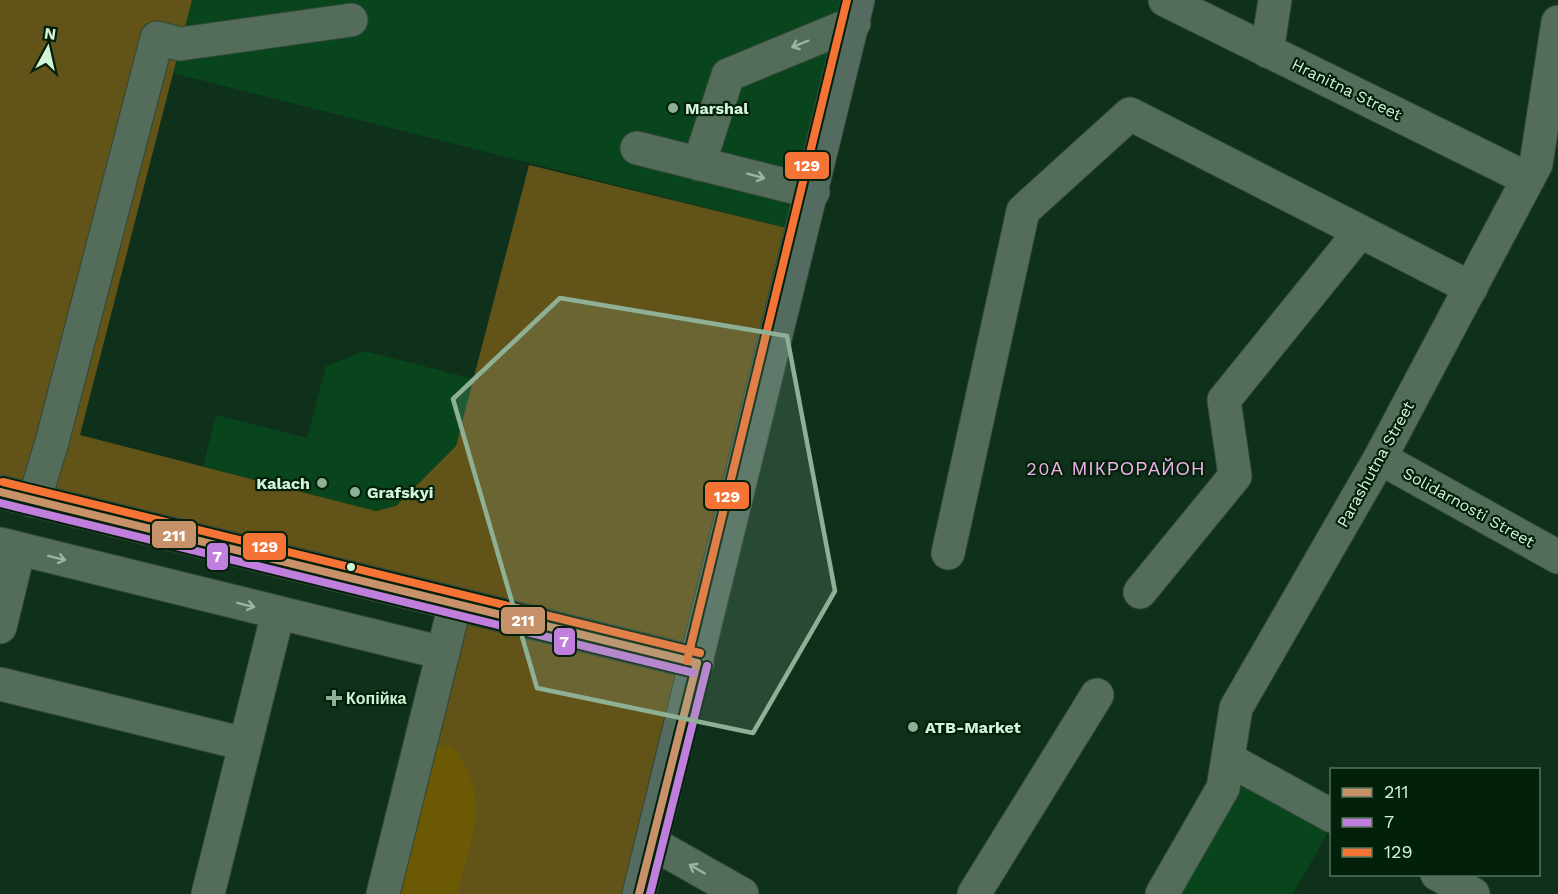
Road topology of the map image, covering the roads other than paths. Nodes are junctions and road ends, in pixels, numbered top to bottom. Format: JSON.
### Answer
{"nodes":[{"id":1,"x":1165,"y":0,"type":"edge"},
{"id":2,"x":1275,"y":0,"type":"edge"},
{"id":3,"x":856,"y":11,"type":"edge"},
{"id":4,"x":351,"y":20,"type":"dead end"},
{"id":5,"x":1558,"y":21,"type":"edge"},
{"id":6,"x":1267,"y":51,"type":"junction"},
{"id":7,"x":1550,"y":120,"type":"edge"},
{"id":8,"x":637,"y":148,"type":"dead end"},
{"id":9,"x":699,"y":164,"type":"junction"},
{"id":10,"x":1541,"y":172,"type":"edge"},
{"id":11,"x":813,"y":192,"type":"junction"},
{"id":12,"x":1360,"y":232,"type":"junction"},
{"id":13,"x":1470,"y":288,"type":"junction"},
{"id":14,"x":1380,"y":458,"type":"junction"},
{"id":15,"x":0,"y":492,"type":"edge"},
{"id":16,"x":34,"y":501,"type":"junction"},
{"id":17,"x":10,"y":546,"type":"edge"},
{"id":18,"x":948,"y":553,"type":"dead end"},
{"id":19,"x":1558,"y":557,"type":"edge"},
{"id":20,"x":1140,"y":592,"type":"dead end"},
{"id":21,"x":455,"y":603,"type":"junction"},
{"id":22,"x":278,"y":612,"type":"junction"},
{"id":23,"x":0,"y":627,"type":"edge"},
{"id":24,"x":443,"y":653,"type":"junction"},
{"id":25,"x":697,"y":663,"type":"junction"},
{"id":26,"x":0,"y":684,"type":"edge"},
{"id":27,"x":1097,"y":695,"type":"dead end"},
{"id":28,"x":245,"y":744,"type":"junction"},
{"id":29,"x":1228,"y":759,"type":"junction"},
{"id":30,"x":1330,"y":815,"type":"edge"},
{"id":31,"x":652,"y":843,"type":"junction"},
{"id":32,"x":1441,"y":876,"type":"edge"},
{"id":33,"x":208,"y":894,"type":"edge"},
{"id":34,"x":383,"y":894,"type":"edge"},
{"id":35,"x":639,"y":894,"type":"edge"},
{"id":36,"x":742,"y":894,"type":"edge"},
{"id":37,"x":974,"y":894,"type":"edge"},
{"id":38,"x":1162,"y":894,"type":"edge"},
{"id":39,"x":1473,"y":894,"type":"edge"}],
"edges":[{"from":1,"to":6,"type":"street","name":"Hranitna Street"},
{"from":2,"to":6,"type":"street"},
{"from":3,"to":9,"type":"street","one_way":true},
{"from":3,"to":11,"type":"main road"},
{"from":4,"to":16,"type":"street"},
{"from":5,"to":7,"type":"street","name":"Parashutna Street"},
{"from":6,"to":10,"type":"street","name":"Hranitna Street"},
{"from":7,"to":10,"type":"street","name":"Parashutna Street"},
{"from":8,"to":9,"type":"street"},
{"from":9,"to":11,"type":"street","one_way":true},
{"from":10,"to":13,"type":"street","name":"Parashutna Street"},
{"from":11,"to":25,"type":"main road"},
{"from":12,"to":13,"type":"street"},
{"from":12,"to":18,"type":"street"},
{"from":12,"to":20,"type":"street"},
{"from":13,"to":14,"type":"street","name":"Parashutna Street"},
{"from":14,"to":19,"type":"street","name":"Solidarnosti Street"},
{"from":14,"to":29,"type":"street","name":"Parashutna Street"},
{"from":15,"to":16,"type":"street"},
{"from":16,"to":21,"type":"street"},
{"from":17,"to":22,"type":"street","one_way":true},
{"from":17,"to":23,"type":"street"},
{"from":21,"to":24,"type":"street"},
{"from":21,"to":25,"type":"street"},
{"from":22,"to":24,"type":"street"},
{"from":22,"to":28,"type":"street"},
{"from":24,"to":34,"type":"street"},
{"from":25,"to":31,"type":"main road"},
{"from":26,"to":28,"type":"street"},
{"from":27,"to":37,"type":"street"},
{"from":28,"to":33,"type":"street"},
{"from":29,"to":30,"type":"street"},
{"from":29,"to":38,"type":"street","name":"Parashutna Street"},
{"from":31,"to":35,"type":"main road"},
{"from":36,"to":31,"type":"street","one_way":true},
{"from":32,"to":39,"type":"street"}]}
